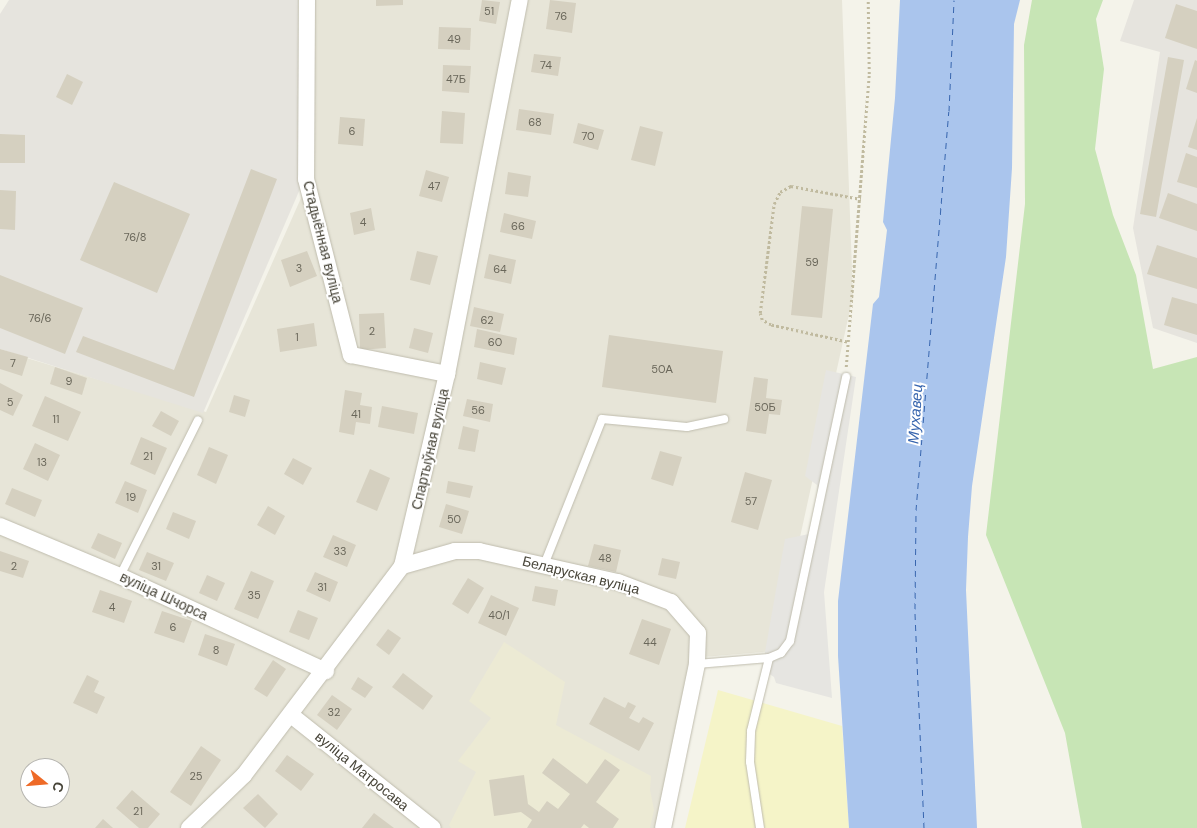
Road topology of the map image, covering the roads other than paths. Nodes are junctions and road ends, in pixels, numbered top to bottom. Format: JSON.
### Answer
{"nodes":[{"id":1,"x":307,"y":0,"type":"edge"},
{"id":2,"x":520,"y":0,"type":"edge"},
{"id":3,"x":447,"y":374,"type":"junction"},
{"id":4,"x":846,"y":377,"type":"road end"},
{"id":5,"x":724,"y":419,"type":"dead end"},
{"id":6,"x":198,"y":420,"type":"dead end"},
{"id":7,"x":0,"y":526,"type":"edge"},
{"id":8,"x":544,"y":565,"type":"junction"},
{"id":9,"x":402,"y":566,"type":"junction"},
{"id":10,"x":120,"y":576,"type":"junction"},
{"id":11,"x":769,"y":658,"type":"junction"},
{"id":12,"x":697,"y":664,"type":"junction"},
{"id":13,"x":326,"y":671,"type":"junction"},
{"id":14,"x":291,"y":715,"type":"junction"},
{"id":15,"x":189,"y":828,"type":"edge"},
{"id":16,"x":433,"y":828,"type":"edge"},
{"id":17,"x":663,"y":828,"type":"edge"},
{"id":18,"x":760,"y":828,"type":"edge"}],
"edges":[{"from":1,"to":3,"type":"street","name":"Стадыённая вуліца"},
{"from":2,"to":3,"type":"street","name":"Спартыўная вуліца"},
{"from":3,"to":9,"type":"street","name":"Спартыўная вуліца"},
{"from":4,"to":11,"type":"lane"},
{"from":5,"to":8,"type":"lane"},
{"from":6,"to":10,"type":"lane"},
{"from":7,"to":10,"type":"street","name":"вуліца Шчорса"},
{"from":8,"to":9,"type":"street","name":"Беларуская вуліца"},
{"from":8,"to":12,"type":"street","name":"Беларуская вуліца"},
{"from":9,"to":13,"type":"street","name":"Спартыўная вуліца"},
{"from":10,"to":13,"type":"street","name":"вуліца Шчорса"},
{"from":11,"to":12,"type":"lane"},
{"from":11,"to":18,"type":"lane"},
{"from":12,"to":17,"type":"street","name":"Беларуская вуліца"},
{"from":13,"to":14,"type":"street","name":"Спартыўная вуліца"},
{"from":14,"to":15,"type":"street","name":"Спартыўная вуліца"},
{"from":14,"to":16,"type":"street","name":"вуліца Матросава"}]}
